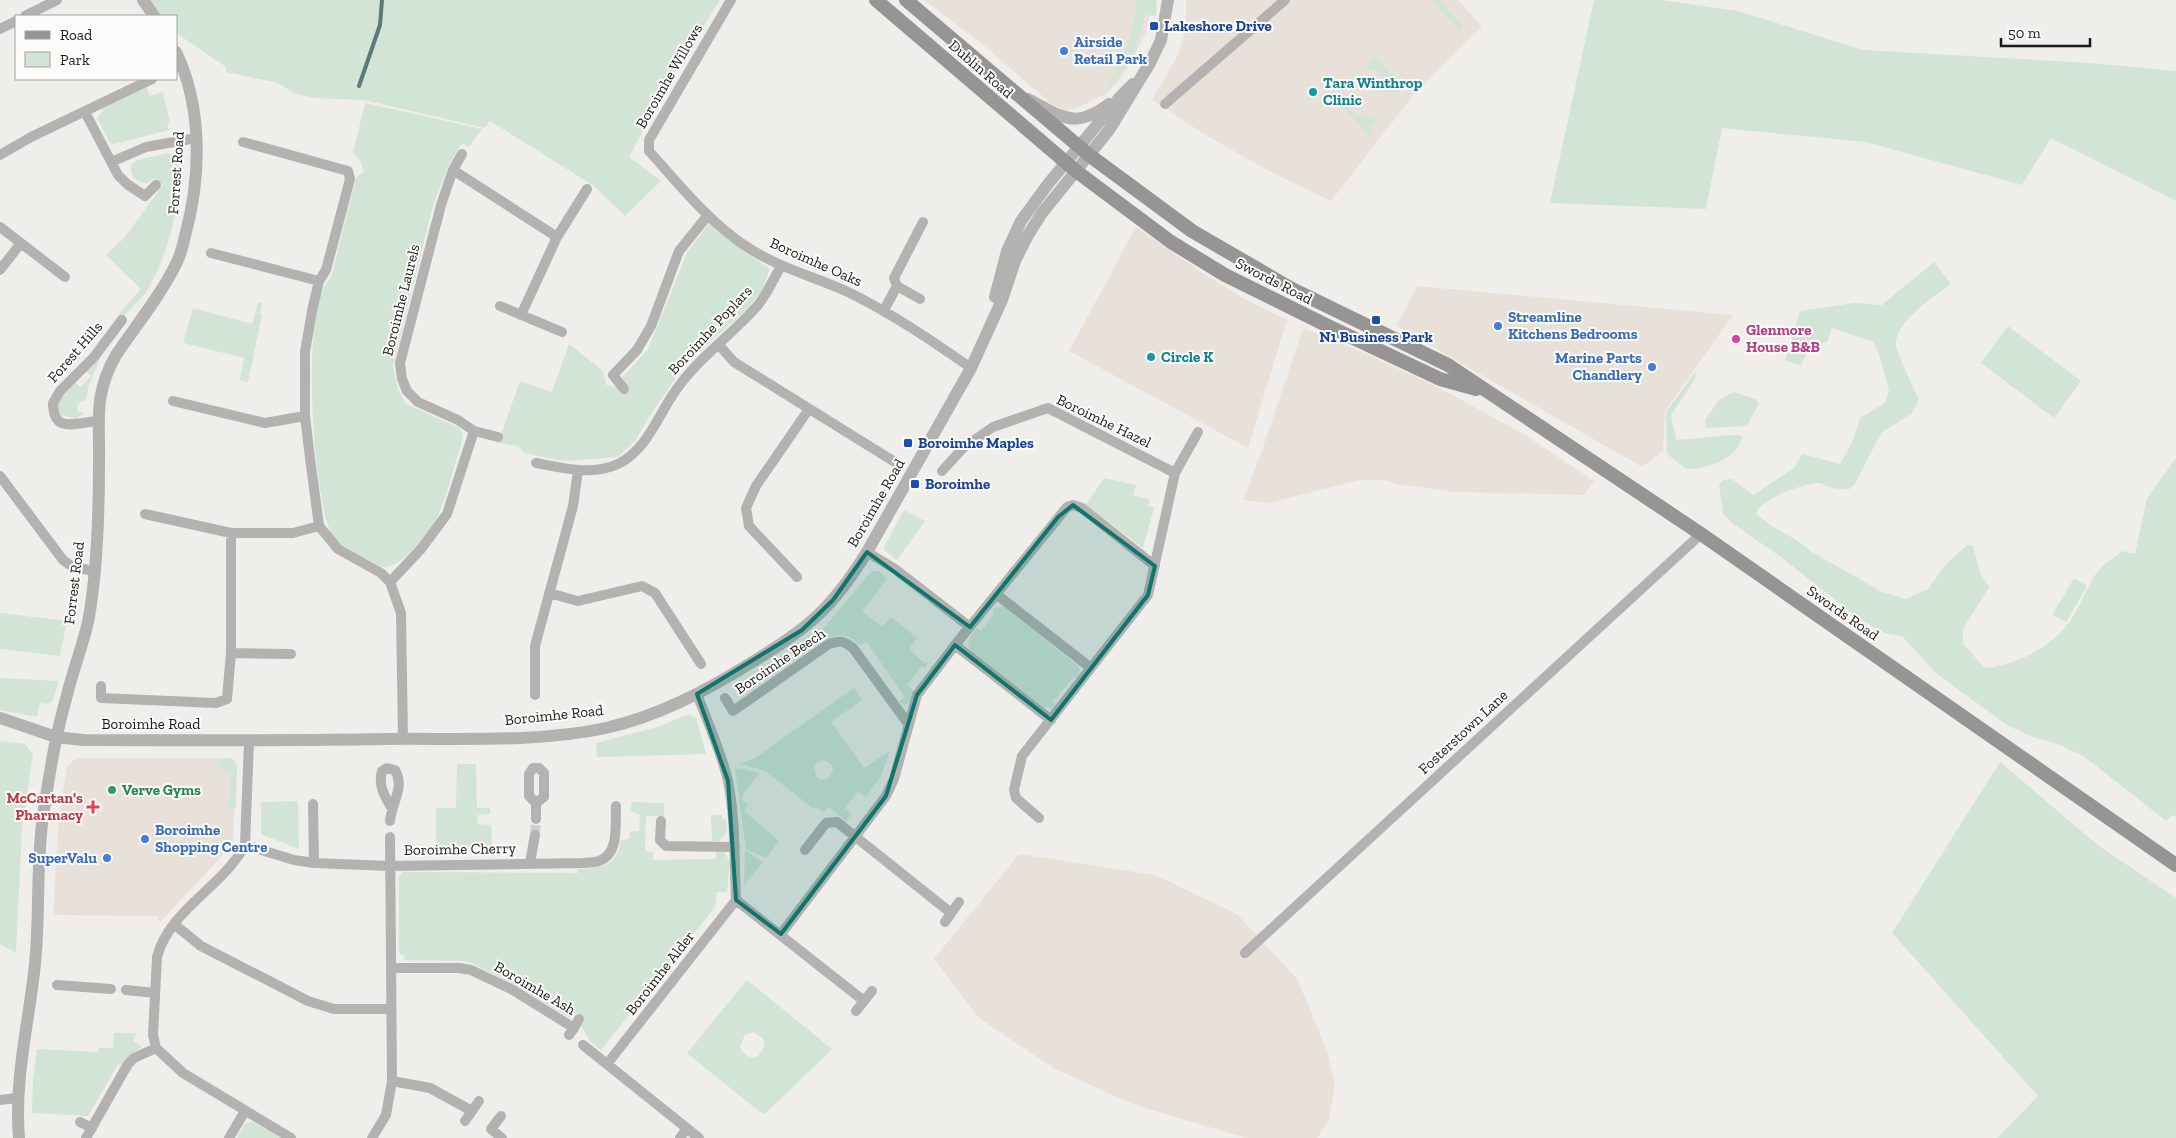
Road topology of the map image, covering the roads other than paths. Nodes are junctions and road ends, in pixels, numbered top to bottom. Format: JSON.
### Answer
{"nodes":[{"id":1,"x":57,"y":0,"type":"edge"},
{"id":2,"x":143,"y":0,"type":"edge"},
{"id":3,"x":731,"y":0,"type":"edge"},
{"id":4,"x":876,"y":0,"type":"edge"},
{"id":5,"x":906,"y":0,"type":"edge"},
{"id":6,"x":1168,"y":0,"type":"edge"},
{"id":7,"x":1285,"y":0,"type":"edge"},
{"id":8,"x":27,"y":15,"type":"edge"},
{"id":9,"x":153,"y":15,"type":"edge"},
{"id":10,"x":15,"y":22,"type":"edge"},
{"id":11,"x":0,"y":29,"type":"edge"},
{"id":12,"x":178,"y":57,"type":"edge"},
{"id":13,"x":1144,"y":74,"type":"junction"},
{"id":14,"x":150,"y":80,"type":"edge"},
{"id":15,"x":1021,"y":96,"type":"junction"},
{"id":16,"x":1120,"y":97,"type":"junction"},
{"id":17,"x":1165,"y":104,"type":"dead end"},
{"id":18,"x":85,"y":112,"type":"junction"},
{"id":19,"x":196,"y":138,"type":"junction"},
{"id":20,"x":243,"y":142,"type":"dead end"},
{"id":21,"x":1084,"y":151,"type":"junction"},
{"id":22,"x":0,"y":154,"type":"edge"},
{"id":23,"x":462,"y":154,"type":"dead end"},
{"id":24,"x":111,"y":162,"type":"junction"},
{"id":25,"x":663,"y":166,"type":"joint"},
{"id":26,"x":1071,"y":167,"type":"junction"},
{"id":27,"x":453,"y":170,"type":"junction"},
{"id":28,"x":156,"y":185,"type":"dead end"},
{"id":29,"x":587,"y":189,"type":"dead end"},
{"id":30,"x":708,"y":215,"type":"junction"},
{"id":31,"x":923,"y":222,"type":"dead end"},
{"id":32,"x":0,"y":227,"type":"edge"},
{"id":33,"x":557,"y":237,"type":"junction"},
{"id":34,"x":21,"y":243,"type":"junction"},
{"id":35,"x":211,"y":254,"type":"dead end"},
{"id":36,"x":781,"y":266,"type":"junction"},
{"id":37,"x":0,"y":270,"type":"edge"},
{"id":38,"x":65,"y":277,"type":"dead end"},
{"id":39,"x":319,"y":280,"type":"junction"},
{"id":40,"x":897,"y":286,"type":"junction"},
{"id":41,"x":920,"y":299,"type":"dead end"},
{"id":42,"x":500,"y":306,"type":"dead end"},
{"id":43,"x":884,"y":310,"type":"junction"},
{"id":44,"x":521,"y":315,"type":"junction"},
{"id":45,"x":122,"y":320,"type":"dead end"},
{"id":46,"x":562,"y":332,"type":"dead end"},
{"id":47,"x":718,"y":344,"type":"junction"},
{"id":48,"x":971,"y":368,"type":"junction"},
{"id":49,"x":624,"y":388,"type":"dead end"},
{"id":50,"x":1488,"y":393,"type":"junction"},
{"id":51,"x":173,"y":401,"type":"dead end"},
{"id":52,"x":809,"y":409,"type":"junction"},
{"id":53,"x":306,"y":416,"type":"junction"},
{"id":54,"x":98,"y":421,"type":"junction"},
{"id":55,"x":474,"y":431,"type":"junction"},
{"id":56,"x":1198,"y":432,"type":"dead end"},
{"id":57,"x":498,"y":437,"type":"dead end"},
{"id":58,"x":536,"y":462,"type":"dead end"},
{"id":59,"x":898,"y":464,"type":"dead end"},
{"id":60,"x":578,"y":471,"type":"junction"},
{"id":61,"x":942,"y":471,"type":"dead end"},
{"id":62,"x":1175,"y":473,"type":"junction"},
{"id":63,"x":0,"y":476,"type":"edge"},
{"id":64,"x":145,"y":514,"type":"dead end"},
{"id":65,"x":319,"y":526,"type":"junction"},
{"id":66,"x":231,"y":533,"type":"junction"},
{"id":67,"x":1701,"y":534,"type":"junction"},
{"id":68,"x":867,"y":552,"type":"junction"},
{"id":69,"x":1154,"y":566,"type":"junction"},
{"id":70,"x":94,"y":571,"type":"junction"},
{"id":71,"x":797,"y":577,"type":"dead end"},
{"id":72,"x":390,"y":582,"type":"junction"},
{"id":73,"x":549,"y":593,"type":"junction"},
{"id":74,"x":996,"y":594,"type":"junction"},
{"id":75,"x":970,"y":627,"type":"junction"},
{"id":76,"x":955,"y":645,"type":"junction"},
{"id":77,"x":231,"y":653,"type":"junction"},
{"id":78,"x":291,"y":654,"type":"dead end"},
{"id":79,"x":701,"y":664,"type":"dead end"},
{"id":80,"x":1091,"y":668,"type":"junction"},
{"id":81,"x":101,"y":686,"type":"dead end"},
{"id":82,"x":697,"y":694,"type":"junction"},
{"id":83,"x":535,"y":695,"type":"dead end"},
{"id":84,"x":725,"y":698,"type":"dead end"},
{"id":85,"x":0,"y":718,"type":"edge"},
{"id":86,"x":1051,"y":720,"type":"junction"},
{"id":87,"x":909,"y":724,"type":"junction"},
{"id":88,"x":56,"y":736,"type":"junction"},
{"id":89,"x":403,"y":739,"type":"junction"},
{"id":90,"x":249,"y":742,"type":"junction"},
{"id":91,"x":536,"y":803,"type":"dead end"},
{"id":92,"x":313,"y":804,"type":"dead end"},
{"id":93,"x":616,"y":806,"type":"dead end"},
{"id":94,"x":391,"y":807,"type":"dead end"},
{"id":95,"x":1039,"y":818,"type":"dead end"},
{"id":96,"x":536,"y":819,"type":"tunnel mouth"},
{"id":97,"x":390,"y":821,"type":"dead end"},
{"id":98,"x":661,"y":821,"type":"dead end"},
{"id":99,"x":535,"y":835,"type":"tunnel mouth"},
{"id":100,"x":390,"y":838,"type":"dead end"},
{"id":101,"x":856,"y":838,"type":"junction"},
{"id":102,"x":245,"y":845,"type":"junction"},
{"id":103,"x":735,"y":847,"type":"junction"},
{"id":104,"x":806,"y":850,"type":"dead end"},
{"id":105,"x":314,"y":863,"type":"junction"},
{"id":106,"x":530,"y":863,"type":"junction"},
{"id":107,"x":2176,"y":865,"type":"edge"},
{"id":108,"x":390,"y":866,"type":"junction"},
{"id":109,"x":736,"y":900,"type":"junction"},
{"id":110,"x":959,"y":902,"type":"dead end"},
{"id":111,"x":952,"y":912,"type":"junction"},
{"id":112,"x":944,"y":922,"type":"dead end"},
{"id":113,"x":174,"y":924,"type":"junction"},
{"id":114,"x":781,"y":934,"type":"junction"},
{"id":115,"x":1245,"y":953,"type":"dead end"},
{"id":116,"x":392,"y":968,"type":"junction"},
{"id":117,"x":56,"y":984,"type":"dead end"},
{"id":118,"x":111,"y":989,"type":"dead end"},
{"id":119,"x":126,"y":990,"type":"dead end"},
{"id":120,"x":872,"y":991,"type":"dead end"},
{"id":121,"x":155,"y":993,"type":"junction"},
{"id":122,"x":864,"y":1001,"type":"junction"},
{"id":123,"x":390,"y":1009,"type":"junction"},
{"id":124,"x":856,"y":1011,"type":"dead end"},
{"id":125,"x":574,"y":1027,"type":"dead end"},
{"id":126,"x":583,"y":1045,"type":"dead end"},
{"id":127,"x":156,"y":1048,"type":"junction"},
{"id":128,"x":607,"y":1064,"type":"junction"},
{"id":129,"x":392,"y":1081,"type":"junction"},
{"id":130,"x":17,"y":1098,"type":"junction"},
{"id":131,"x":0,"y":1100,"type":"edge"},
{"id":132,"x":479,"y":1101,"type":"dead end"},
{"id":133,"x":245,"y":1111,"type":"junction"},
{"id":134,"x":472,"y":1111,"type":"junction"},
{"id":135,"x":501,"y":1116,"type":"dead end"},
{"id":136,"x":465,"y":1121,"type":"dead end"},
{"id":137,"x":80,"y":1122,"type":"dead end"},
{"id":138,"x":92,"y":1128,"type":"junction"},
{"id":139,"x":687,"y":1128,"type":"junction"},
{"id":140,"x":19,"y":1138,"type":"edge"},
{"id":141,"x":86,"y":1138,"type":"edge"},
{"id":142,"x":229,"y":1138,"type":"edge"},
{"id":143,"x":291,"y":1138,"type":"edge"},
{"id":144,"x":372,"y":1138,"type":"edge"},
{"id":145,"x":502,"y":1138,"type":"edge"},
{"id":146,"x":680,"y":1138,"type":"edge"},
{"id":147,"x":700,"y":1138,"type":"edge"}],
"edges":[{"from":1,"to":8,"type":"street"},
{"from":2,"to":9,"type":"street"},
{"from":3,"to":25,"type":"street","name":"Boroimhe Willows"},
{"from":4,"to":26,"type":"main road","name":"Dublin Road"},
{"from":5,"to":15,"type":"main road","name":"Dublin Road"},
{"from":6,"to":13,"type":"street"},
{"from":7,"to":17,"type":"street"},
{"from":10,"to":11,"type":"street"},
{"from":12,"to":19,"type":"street","name":"Forrest Road"},
{"from":13,"to":16,"type":"street"},
{"from":13,"to":21,"type":"street"},
{"from":14,"to":18,"type":"street"},
{"from":15,"to":16,"type":"street"},
{"from":15,"to":21,"type":"main road","name":"Dublin Road"},
{"from":16,"to":21,"type":"street"},
{"from":18,"to":22,"type":"street"},
{"from":18,"to":24,"type":"street"},
{"from":19,"to":24,"type":"street"},
{"from":19,"to":54,"type":"street","name":"Forrest Road"},
{"from":20,"to":39,"type":"street"},
{"from":21,"to":26,"type":"street"},
{"from":21,"to":50,"type":"main road","name":"Swords Road"},
{"from":23,"to":27,"type":"street","name":"Boroimhe Laurels"},
{"from":24,"to":28,"type":"street"},
{"from":25,"to":30,"type":"street","name":"Boroimhe Oaks"},
{"from":26,"to":48,"type":"street","name":"Boroimhe Road"},
{"from":26,"to":50,"type":"main road","name":"Swords Road"},
{"from":27,"to":33,"type":"street"},
{"from":27,"to":55,"type":"street","name":"Boroimhe Laurels"},
{"from":29,"to":33,"type":"street"},
{"from":30,"to":36,"type":"street","name":"Boroimhe Oaks"},
{"from":30,"to":49,"type":"street"},
{"from":31,"to":40,"type":"street"},
{"from":32,"to":34,"type":"street"},
{"from":33,"to":44,"type":"street"},
{"from":34,"to":37,"type":"street"},
{"from":34,"to":38,"type":"street"},
{"from":35,"to":39,"type":"street"},
{"from":36,"to":43,"type":"street","name":"Boroimhe Oaks"},
{"from":36,"to":47,"type":"street","name":"Boroimhe Poplars"},
{"from":39,"to":53,"type":"street"},
{"from":40,"to":41,"type":"street"},
{"from":40,"to":43,"type":"street"},
{"from":42,"to":44,"type":"street"},
{"from":43,"to":48,"type":"street","name":"Boroimhe Oaks"},
{"from":44,"to":46,"type":"street"},
{"from":45,"to":54,"type":"street","name":"Forest Hills"},
{"from":47,"to":52,"type":"street"},
{"from":47,"to":60,"type":"street","name":"Boroimhe Poplars"},
{"from":48,"to":68,"type":"street","name":"Boroimhe Road"},
{"from":50,"to":67,"type":"main road","name":"Swords Road"},
{"from":51,"to":53,"type":"street"},
{"from":52,"to":59,"type":"street"},
{"from":52,"to":71,"type":"street"},
{"from":53,"to":65,"type":"street"},
{"from":54,"to":70,"type":"street","name":"Forrest Road"},
{"from":55,"to":57,"type":"street","name":"Boroimhe Laurels"},
{"from":55,"to":72,"type":"street"},
{"from":56,"to":62,"type":"street"},
{"from":58,"to":60,"type":"street","name":"Boroimhe Poplars"},
{"from":60,"to":73,"type":"street"},
{"from":61,"to":62,"type":"street","name":"Boroimhe Hazel"},
{"from":62,"to":69,"type":"street"},
{"from":63,"to":70,"type":"street"},
{"from":64,"to":66,"type":"street"},
{"from":65,"to":66,"type":"street"},
{"from":65,"to":72,"type":"street"},
{"from":66,"to":77,"type":"street"},
{"from":67,"to":107,"type":"main road","name":"Swords Road"},
{"from":67,"to":115,"type":"street","name":"Fosterstown Lane"},
{"from":68,"to":75,"type":"street"},
{"from":68,"to":82,"type":"street","name":"Boroimhe Road"},
{"from":69,"to":74,"type":"street"},
{"from":69,"to":80,"type":"street"},
{"from":70,"to":88,"type":"street","name":"Forrest Road"},
{"from":72,"to":89,"type":"street"},
{"from":73,"to":79,"type":"street"},
{"from":73,"to":83,"type":"street"},
{"from":74,"to":75,"type":"street"},
{"from":74,"to":80,"type":"street"},
{"from":75,"to":76,"type":"street"},
{"from":76,"to":86,"type":"street"},
{"from":76,"to":87,"type":"street"},
{"from":77,"to":78,"type":"street"},
{"from":77,"to":81,"type":"street"},
{"from":80,"to":86,"type":"street"},
{"from":82,"to":89,"type":"street","name":"Boroimhe Road"},
{"from":82,"to":103,"type":"street"},
{"from":84,"to":87,"type":"street","name":"Boroimhe Beech"},
{"from":85,"to":88,"type":"street","name":"Boroimhe Road"},
{"from":86,"to":95,"type":"street"},
{"from":87,"to":101,"type":"street"},
{"from":88,"to":90,"type":"street","name":"Boroimhe Road"},
{"from":88,"to":130,"type":"street","name":"Forrest Road"},
{"from":89,"to":90,"type":"street","name":"Boroimhe Road"},
{"from":90,"to":102,"type":"street"},
{"from":91,"to":96,"type":"street"},
{"from":92,"to":105,"type":"street"},
{"from":93,"to":106,"type":"street","name":"Boroimhe Cherry"},
{"from":94,"to":97,"type":"street"},
{"from":98,"to":103,"type":"street"},
{"from":99,"to":106,"type":"street","name":"Boroimhe Cherry"},
{"from":100,"to":108,"type":"street","name":"Boroimhe Cherry"},
{"from":101,"to":104,"type":"street"},
{"from":101,"to":111,"type":"street"},
{"from":101,"to":114,"type":"street"},
{"from":102,"to":105,"type":"street","name":"Boroimhe Cherry"},
{"from":102,"to":113,"type":"street"},
{"from":103,"to":109,"type":"street"},
{"from":105,"to":108,"type":"street","name":"Boroimhe Cherry"},
{"from":106,"to":108,"type":"street","name":"Boroimhe Cherry"},
{"from":108,"to":116,"type":"street"},
{"from":109,"to":114,"type":"street"},
{"from":109,"to":128,"type":"street","name":"Boroimhe Alder"},
{"from":110,"to":111,"type":"street"},
{"from":111,"to":112,"type":"street"},
{"from":113,"to":121,"type":"street"},
{"from":113,"to":123,"type":"street"},
{"from":114,"to":122,"type":"street"},
{"from":116,"to":123,"type":"street"},
{"from":116,"to":125,"type":"street","name":"Boroimhe Ash"},
{"from":117,"to":118,"type":"street"},
{"from":119,"to":121,"type":"street"},
{"from":120,"to":122,"type":"street"},
{"from":121,"to":127,"type":"street"},
{"from":122,"to":124,"type":"street"},
{"from":123,"to":129,"type":"street"},
{"from":126,"to":128,"type":"street"},
{"from":127,"to":133,"type":"street"},
{"from":127,"to":138,"type":"street"},
{"from":128,"to":139,"type":"street"},
{"from":129,"to":134,"type":"street"},
{"from":129,"to":144,"type":"street"},
{"from":130,"to":131,"type":"street"},
{"from":130,"to":140,"type":"street","name":"Forrest Road"},
{"from":132,"to":134,"type":"street"},
{"from":133,"to":142,"type":"street"},
{"from":133,"to":143,"type":"street"},
{"from":134,"to":136,"type":"street"},
{"from":135,"to":145,"type":"street"},
{"from":137,"to":138,"type":"street"},
{"from":138,"to":141,"type":"street"},
{"from":139,"to":146,"type":"street"},
{"from":139,"to":147,"type":"street"}]}
